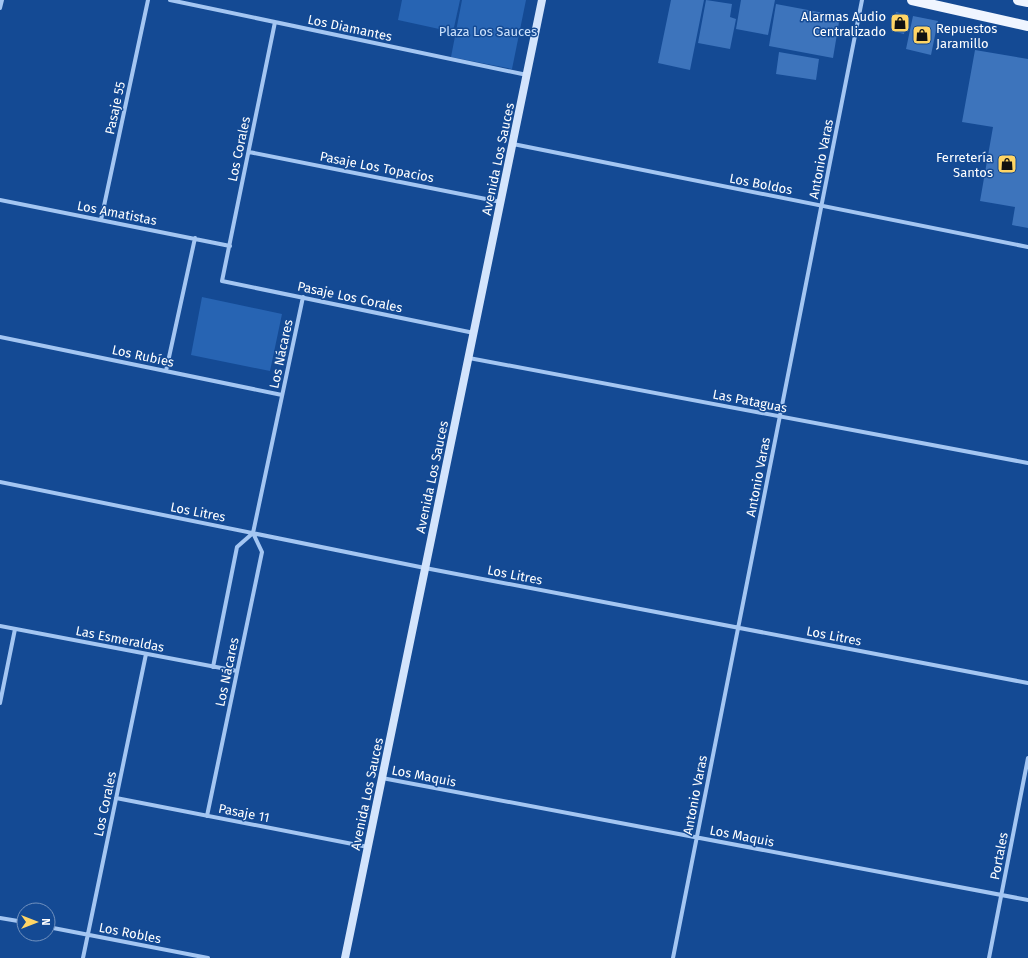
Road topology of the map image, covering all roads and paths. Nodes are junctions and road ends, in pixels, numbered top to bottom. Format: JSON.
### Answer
{"nodes":[{"id":1,"x":2,"y":0,"type":"edge"},
{"id":2,"x":148,"y":0,"type":"edge"},
{"id":3,"x":170,"y":0,"type":"edge"},
{"id":4,"x":542,"y":0,"type":"edge"},
{"id":5,"x":862,"y":0,"type":"edge"},
{"id":6,"x":912,"y":0,"type":"edge"},
{"id":7,"x":1018,"y":0,"type":"edge"},
{"id":8,"x":1028,"y":2,"type":"edge"},
{"id":9,"x":0,"y":8,"type":"edge"},
{"id":10,"x":275,"y":22,"type":"junction"},
{"id":11,"x":1028,"y":26,"type":"edge"},
{"id":12,"x":527,"y":75,"type":"junction"},
{"id":13,"x":513,"y":144,"type":"junction"},
{"id":14,"x":249,"y":152,"type":"junction"},
{"id":15,"x":0,"y":200,"type":"edge"},
{"id":16,"x":501,"y":202,"type":"junction"},
{"id":17,"x":822,"y":206,"type":"junction"},
{"id":18,"x":101,"y":220,"type":"junction"},
{"id":19,"x":195,"y":238,"type":"junction"},
{"id":20,"x":230,"y":246,"type":"junction"},
{"id":21,"x":1028,"y":247,"type":"edge"},
{"id":22,"x":222,"y":281,"type":"joint"},
{"id":23,"x":303,"y":297,"type":"junction"},
{"id":24,"x":474,"y":333,"type":"junction"},
{"id":25,"x":0,"y":337,"type":"edge"},
{"id":26,"x":469,"y":358,"type":"junction"},
{"id":27,"x":166,"y":371,"type":"junction"},
{"id":28,"x":282,"y":395,"type":"junction"},
{"id":29,"x":780,"y":417,"type":"junction"},
{"id":30,"x":1028,"y":463,"type":"edge"},
{"id":31,"x":0,"y":482,"type":"edge"},
{"id":32,"x":253,"y":533,"type":"junction"},
{"id":33,"x":426,"y":568,"type":"junction"},
{"id":34,"x":0,"y":626,"type":"edge"},
{"id":35,"x":738,"y":628,"type":"junction"},
{"id":36,"x":16,"y":629,"type":"junction"},
{"id":37,"x":146,"y":654,"type":"junction"},
{"id":38,"x":213,"y":667,"type":"junction"},
{"id":39,"x":237,"y":671,"type":"junction"},
{"id":40,"x":1028,"y":683,"type":"edge"},
{"id":41,"x":0,"y":703,"type":"edge"},
{"id":42,"x":1028,"y":758,"type":"edge"},
{"id":43,"x":382,"y":778,"type":"junction"},
{"id":44,"x":116,"y":798,"type":"junction"},
{"id":45,"x":207,"y":816,"type":"junction"},
{"id":46,"x":697,"y":837,"type":"junction"},
{"id":47,"x":368,"y":847,"type":"junction"},
{"id":48,"x":1002,"y":895,"type":"junction"},
{"id":49,"x":1028,"y":900,"type":"edge"},
{"id":50,"x":0,"y":918,"type":"edge"},
{"id":51,"x":16,"y":921,"type":"edge"},
{"id":52,"x":56,"y":929,"type":"edge"},
{"id":53,"x":88,"y":935,"type":"junction"},
{"id":54,"x":83,"y":958,"type":"edge"},
{"id":55,"x":208,"y":958,"type":"edge"},
{"id":56,"x":345,"y":958,"type":"edge"},
{"id":57,"x":673,"y":958,"type":"edge"},
{"id":58,"x":989,"y":958,"type":"edge"}],
"edges":[{"from":1,"to":9,"type":"street"},
{"from":2,"to":18,"type":"street","name":"Pasaje 55"},
{"from":3,"to":10,"type":"street","name":"Los Diamantes"},
{"from":4,"to":12,"type":"street","name":"Avenida Los Sauces"},
{"from":5,"to":17,"type":"street","name":"Antonio Varas"},
{"from":6,"to":11,"type":"main road"},
{"from":7,"to":8,"type":"main road"},
{"from":10,"to":12,"type":"street","name":"Los Diamantes"},
{"from":10,"to":14,"type":"street","name":"Los Corales"},
{"from":12,"to":13,"type":"street","name":"Avenida Los Sauces"},
{"from":13,"to":16,"type":"street","name":"Avenida Los Sauces"},
{"from":13,"to":17,"type":"street","name":"Los Boldos"},
{"from":14,"to":16,"type":"street","name":"Pasaje Los Topacios"},
{"from":14,"to":20,"type":"street","name":"Los Corales"},
{"from":15,"to":18,"type":"street","name":"Los Amatistas"},
{"from":16,"to":24,"type":"street","name":"Avenida Los Sauces"},
{"from":17,"to":21,"type":"street","name":"Los Boldos"},
{"from":17,"to":29,"type":"street","name":"Antonio Varas"},
{"from":18,"to":19,"type":"street","name":"Los Amatistas"},
{"from":19,"to":20,"type":"street","name":"Los Amatistas"},
{"from":19,"to":27,"type":"street"},
{"from":20,"to":22,"type":"street","name":"Los Corales"},
{"from":22,"to":23,"type":"street","name":"Pasaje Los Corales"},
{"from":23,"to":24,"type":"street","name":"Pasaje Los Corales"},
{"from":23,"to":28,"type":"street","name":"Los Nácares"},
{"from":24,"to":26,"type":"street","name":"Avenida Los Sauces"},
{"from":25,"to":27,"type":"street","name":"Los Rubíes"},
{"from":26,"to":29,"type":"street","name":"Las Pataguas"},
{"from":26,"to":33,"type":"street","name":"Avenida Los Sauces"},
{"from":27,"to":28,"type":"street","name":"Los Rubíes"},
{"from":28,"to":32,"type":"street","name":"Los Nácares"},
{"from":29,"to":30,"type":"street","name":"Las Pataguas"},
{"from":29,"to":35,"type":"street","name":"Antonio Varas"},
{"from":31,"to":32,"type":"street","name":"Los Litres"},
{"from":32,"to":33,"type":"street","name":"Los Litres"},
{"from":32,"to":38,"type":"street","name":"Los Nácares"},
{"from":32,"to":39,"type":"street","name":"Los Nácares"},
{"from":33,"to":35,"type":"street","name":"Los Litres"},
{"from":33,"to":43,"type":"street","name":"Avenida Los Sauces"},
{"from":34,"to":36,"type":"street","name":"Las Esmeraldas"},
{"from":35,"to":40,"type":"street","name":"Los Litres"},
{"from":35,"to":46,"type":"street","name":"Antonio Varas"},
{"from":36,"to":37,"type":"street","name":"Las Esmeraldas"},
{"from":36,"to":41,"type":"street"},
{"from":37,"to":38,"type":"street","name":"Las Esmeraldas"},
{"from":37,"to":44,"type":"street","name":"Los Corales"},
{"from":38,"to":39,"type":"street","name":"Las Esmeraldas"},
{"from":39,"to":45,"type":"street","name":"Los Nácares"},
{"from":42,"to":48,"type":"street","name":"Portales"},
{"from":43,"to":46,"type":"street","name":"Los Maquis"},
{"from":43,"to":47,"type":"street","name":"Avenida Los Sauces"},
{"from":44,"to":45,"type":"street","name":"Pasaje 11"},
{"from":44,"to":53,"type":"street","name":"Los Corales"},
{"from":45,"to":47,"type":"street","name":"Pasaje 11"},
{"from":46,"to":48,"type":"street","name":"Los Maquis"},
{"from":46,"to":57,"type":"street","name":"Antonio Varas"},
{"from":47,"to":56,"type":"street","name":"Avenida Los Sauces"},
{"from":48,"to":49,"type":"street","name":"Los Maquis"},
{"from":48,"to":58,"type":"street","name":"Portales"},
{"from":50,"to":51,"type":"street"},
{"from":52,"to":53,"type":"street","name":"Los Robles"},
{"from":53,"to":54,"type":"street","name":"Los Corales"},
{"from":53,"to":55,"type":"street","name":"Los Robles"}]}
